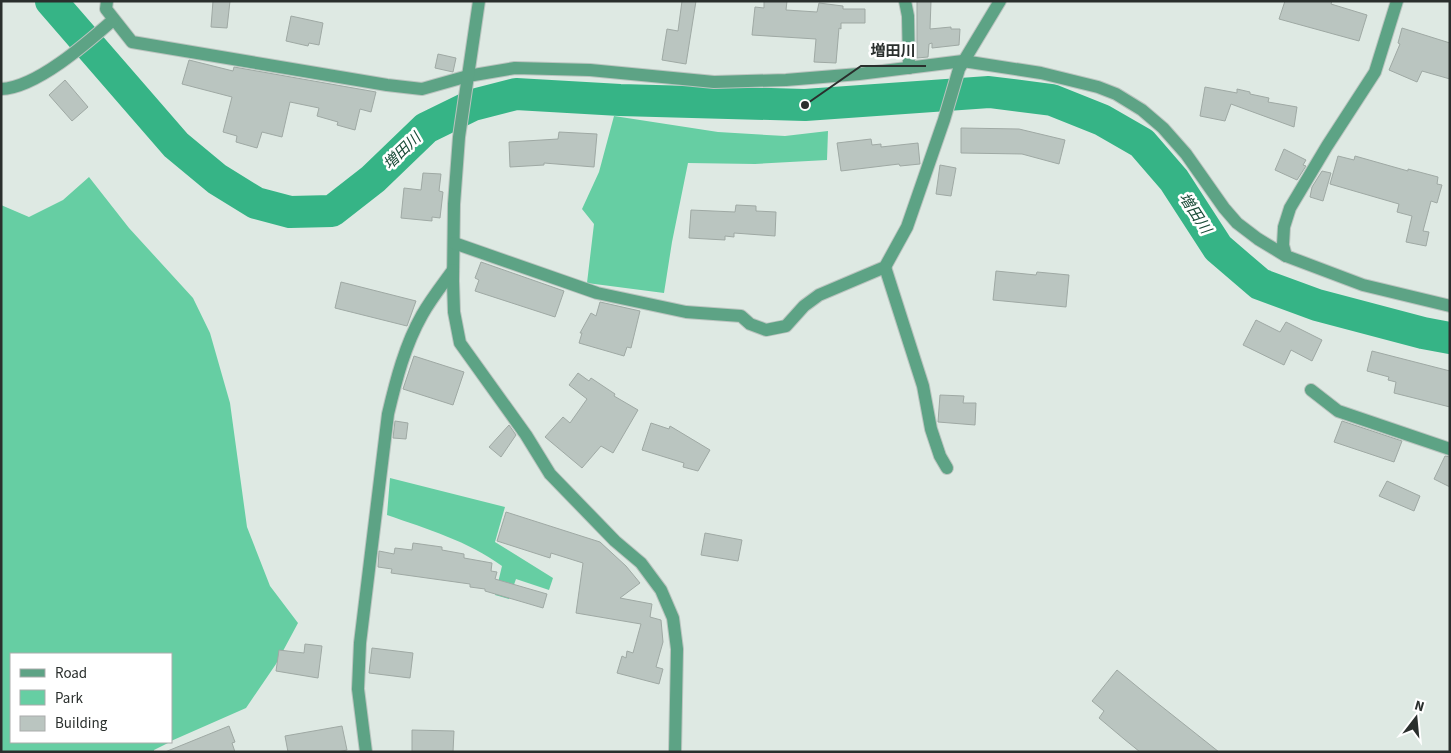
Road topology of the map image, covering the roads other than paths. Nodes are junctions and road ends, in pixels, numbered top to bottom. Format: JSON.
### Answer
{"nodes":[{"id":1,"x":479,"y":1,"type":"edge"},
{"id":2,"x":905,"y":1,"type":"edge"},
{"id":3,"x":1000,"y":1,"type":"edge"},
{"id":4,"x":1397,"y":1,"type":"edge"},
{"id":5,"x":103,"y":4,"type":"edge"},
{"id":6,"x":110,"y":23,"type":"junction"},
{"id":7,"x":961,"y":65,"type":"junction"},
{"id":8,"x":909,"y":68,"type":"junction"},
{"id":9,"x":467,"y":81,"type":"junction"},
{"id":10,"x":1,"y":89,"type":"edge"},
{"id":11,"x":454,"y":243,"type":"junction"},
{"id":12,"x":1286,"y":256,"type":"junction"},
{"id":13,"x":885,"y":267,"type":"junction"},
{"id":14,"x":453,"y":270,"type":"junction"},
{"id":15,"x":1450,"y":306,"type":"edge"},
{"id":16,"x":1311,"y":390,"type":"dead end"},
{"id":17,"x":1450,"y":449,"type":"edge"},
{"id":18,"x":947,"y":468,"type":"dead end"},
{"id":19,"x":366,"y":752,"type":"edge"},
{"id":20,"x":675,"y":752,"type":"edge"}],
"edges":[{"from":1,"to":9,"type":"street"},
{"from":2,"to":8,"type":"street"},
{"from":3,"to":7,"type":"street"},
{"from":4,"to":12,"type":"street"},
{"from":5,"to":6,"type":"street"},
{"from":6,"to":9,"type":"street"},
{"from":6,"to":10,"type":"street"},
{"from":7,"to":8,"type":"street"},
{"from":7,"to":12,"type":"street"},
{"from":7,"to":13,"type":"street"},
{"from":8,"to":9,"type":"street"},
{"from":9,"to":11,"type":"street"},
{"from":11,"to":13,"type":"street"},
{"from":11,"to":14,"type":"street"},
{"from":12,"to":15,"type":"street"},
{"from":13,"to":18,"type":"street"},
{"from":14,"to":19,"type":"street"},
{"from":14,"to":20,"type":"street"},
{"from":16,"to":17,"type":"street"}]}
